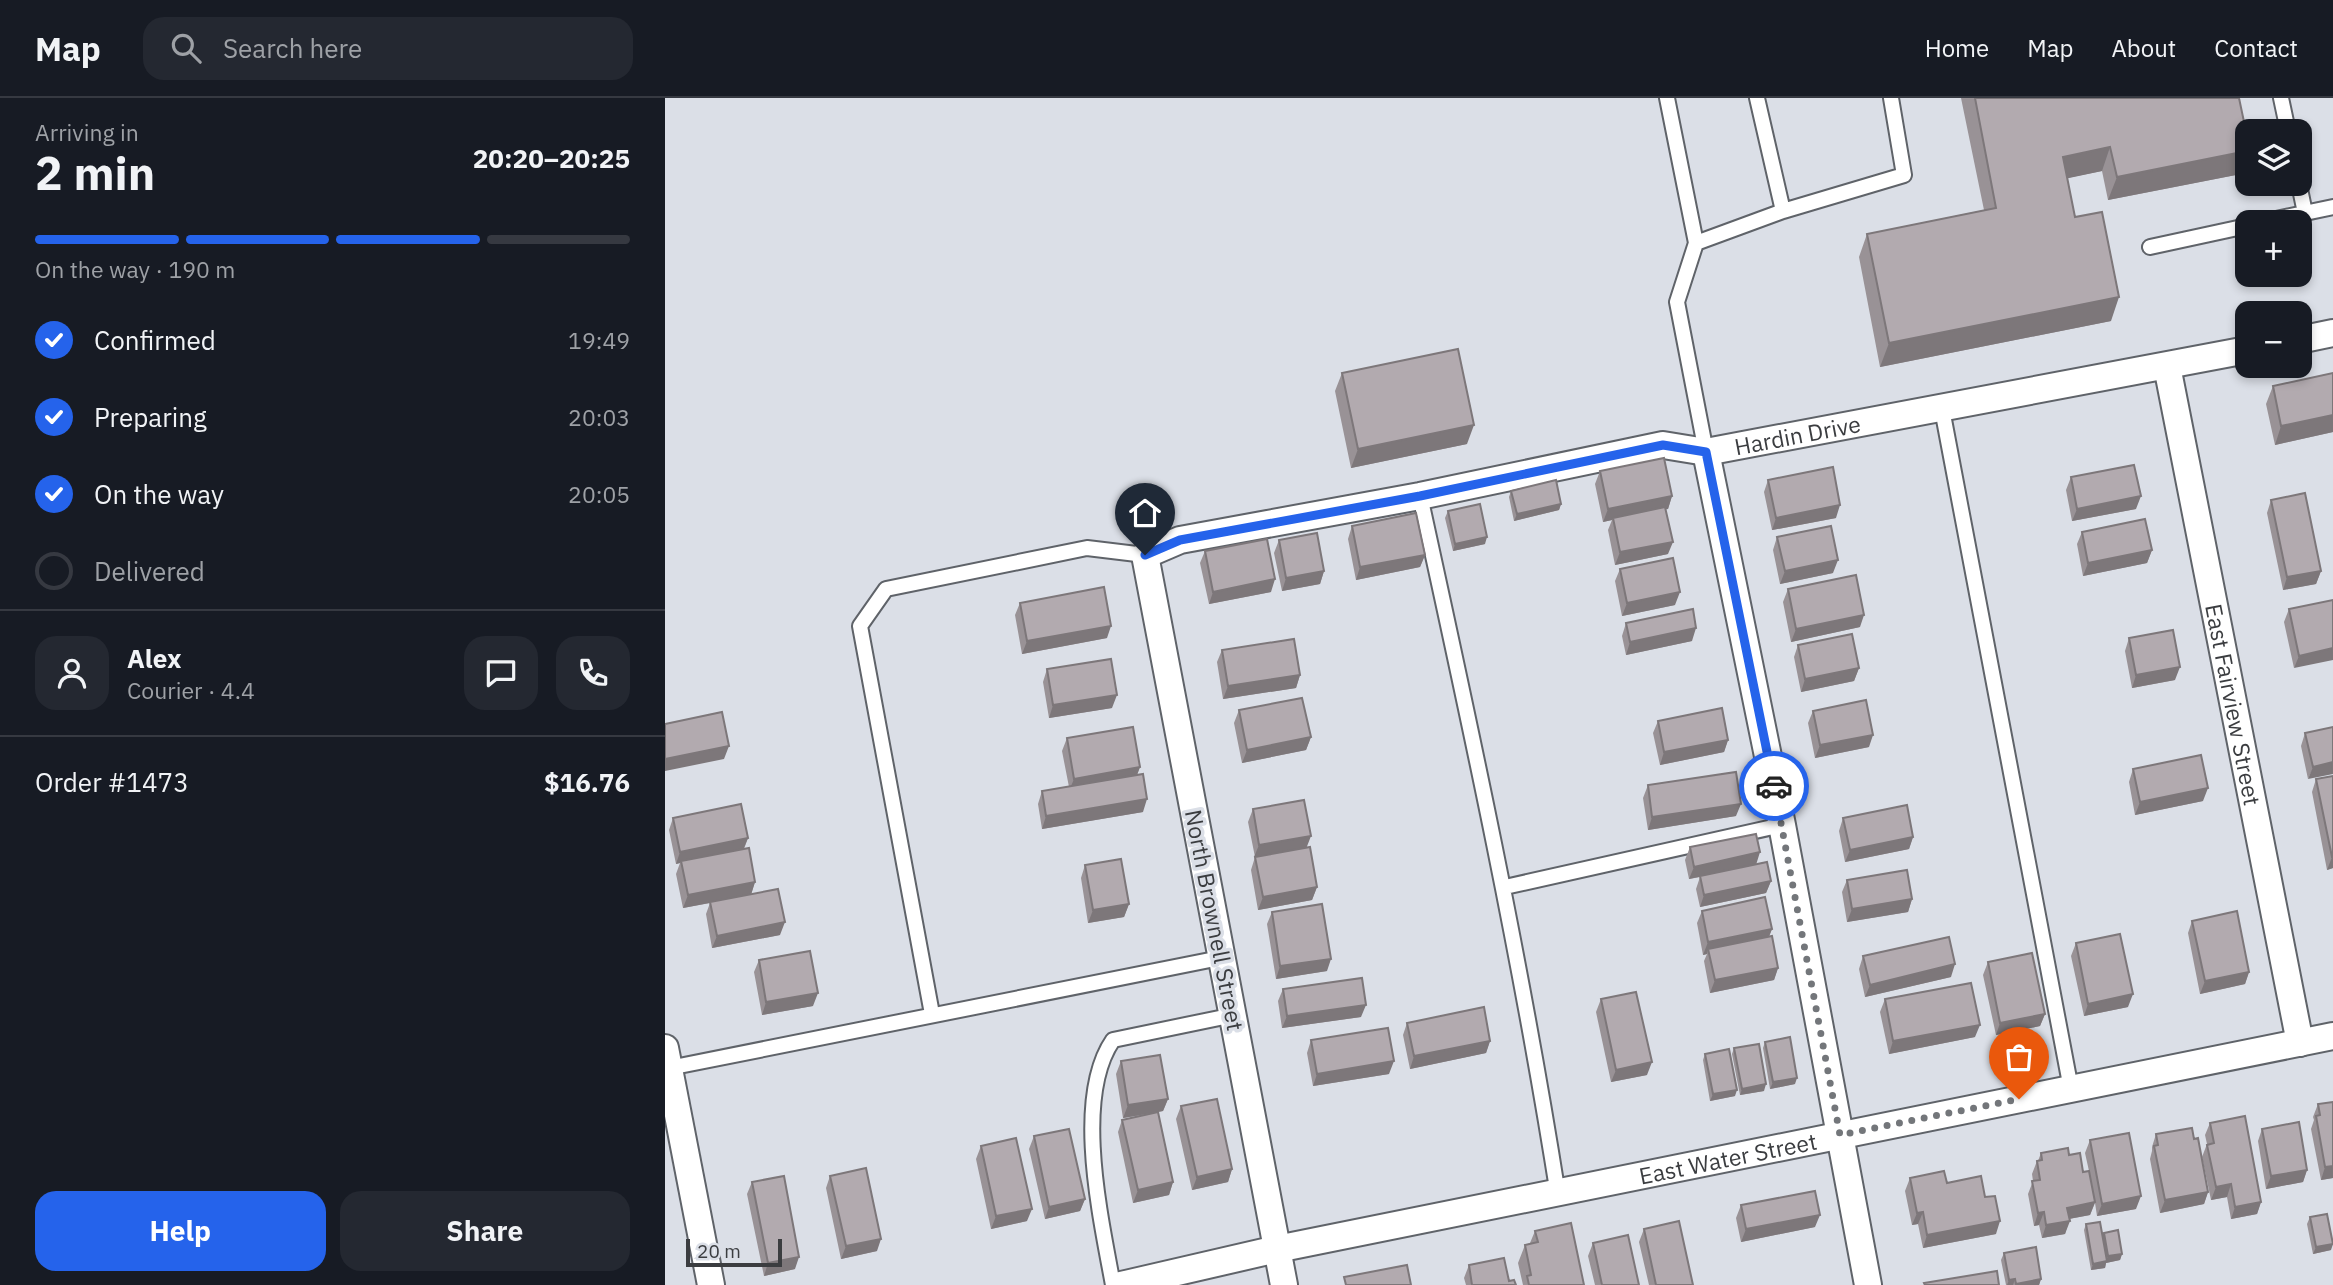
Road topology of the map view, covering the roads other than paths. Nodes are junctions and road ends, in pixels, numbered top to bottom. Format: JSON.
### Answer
{"nodes":[{"id":1,"x":1667,"y":98,"type":"edge"},
{"id":2,"x":1757,"y":98,"type":"edge"},
{"id":3,"x":1891,"y":98,"type":"edge"},
{"id":4,"x":2281,"y":98,"type":"edge"},
{"id":5,"x":2285,"y":119,"type":"edge"},
{"id":6,"x":2333,"y":207,"type":"edge"},
{"id":7,"x":1783,"y":211,"type":"junction"},
{"id":8,"x":2312,"y":212,"type":"edge"},
{"id":9,"x":2235,"y":229,"type":"edge"},
{"id":10,"x":1696,"y":243,"type":"junction"},
{"id":11,"x":2150,"y":247,"type":"dead end"},
{"id":12,"x":2333,"y":333,"type":"edge"},
{"id":13,"x":2312,"y":337,"type":"edge"},
{"id":14,"x":2235,"y":352,"type":"edge"},
{"id":15,"x":2167,"y":366,"type":"junction"},
{"id":16,"x":1942,"y":409,"type":"junction"},
{"id":17,"x":1706,"y":452,"type":"junction"},
{"id":18,"x":1420,"y":496,"type":"junction"},
{"id":19,"x":1145,"y":555,"type":"junction"},
{"id":20,"x":1782,"y":825,"type":"junction"},
{"id":21,"x":1505,"y":887,"type":"junction"},
{"id":22,"x":1220,"y":958,"type":"junction"},
{"id":23,"x":932,"y":1014,"type":"junction"},
{"id":24,"x":1234,"y":1015,"type":"junction"},
{"id":25,"x":2333,"y":1036,"type":"edge"},
{"id":26,"x":2300,"y":1043,"type":"junction"},
{"id":27,"x":667,"y":1058,"type":"edge"},
{"id":28,"x":2071,"y":1088,"type":"junction"},
{"id":29,"x":1840,"y":1135,"type":"junction"},
{"id":30,"x":1558,"y":1195,"type":"junction"},
{"id":31,"x":1277,"y":1249,"type":"junction"},
{"id":32,"x":711,"y":1285,"type":"edge"},
{"id":33,"x":1113,"y":1285,"type":"edge"},
{"id":34,"x":1121,"y":1285,"type":"edge"},
{"id":35,"x":1284,"y":1285,"type":"edge"},
{"id":36,"x":1868,"y":1285,"type":"edge"}],
"edges":[{"from":1,"to":10,"type":"lane"},
{"from":2,"to":7,"type":"lane"},
{"from":3,"to":7,"type":"lane"},
{"from":4,"to":5,"type":"lane"},
{"from":6,"to":8,"type":"lane"},
{"from":7,"to":10,"type":"lane"},
{"from":9,"to":11,"type":"lane"},
{"from":10,"to":17,"type":"lane"},
{"from":12,"to":13,"type":"street"},
{"from":14,"to":15,"type":"street","name":"Hardin Drive"},
{"from":15,"to":16,"type":"street","name":"Hardin Drive"},
{"from":15,"to":26,"type":"street","name":"East Fairview Street"},
{"from":16,"to":17,"type":"street","name":"Hardin Drive"},
{"from":16,"to":28,"type":"lane"},
{"from":17,"to":18,"type":"street","name":"Hardin Drive"},
{"from":17,"to":20,"type":"street"},
{"from":18,"to":19,"type":"street","name":"Hardin Drive"},
{"from":18,"to":21,"type":"lane"},
{"from":19,"to":22,"type":"street","name":"North Brownell Street"},
{"from":19,"to":23,"type":"lane"},
{"from":20,"to":21,"type":"lane"},
{"from":20,"to":29,"type":"street"},
{"from":21,"to":30,"type":"lane"},
{"from":22,"to":23,"type":"lane"},
{"from":22,"to":24,"type":"street","name":"North Brownell Street"},
{"from":23,"to":27,"type":"lane"},
{"from":24,"to":31,"type":"street","name":"North Brownell Street"},
{"from":24,"to":33,"type":"lane"},
{"from":25,"to":26,"type":"street","name":"East Water Street"},
{"from":26,"to":28,"type":"street","name":"East Water Street"},
{"from":27,"to":32,"type":"street"},
{"from":28,"to":29,"type":"street","name":"East Water Street"},
{"from":29,"to":30,"type":"street","name":"East Water Street"},
{"from":29,"to":36,"type":"street"},
{"from":30,"to":31,"type":"street","name":"East Water Street"},
{"from":31,"to":34,"type":"street","name":"East Water Street"},
{"from":31,"to":35,"type":"street","name":"North Brownell Street"}]}
